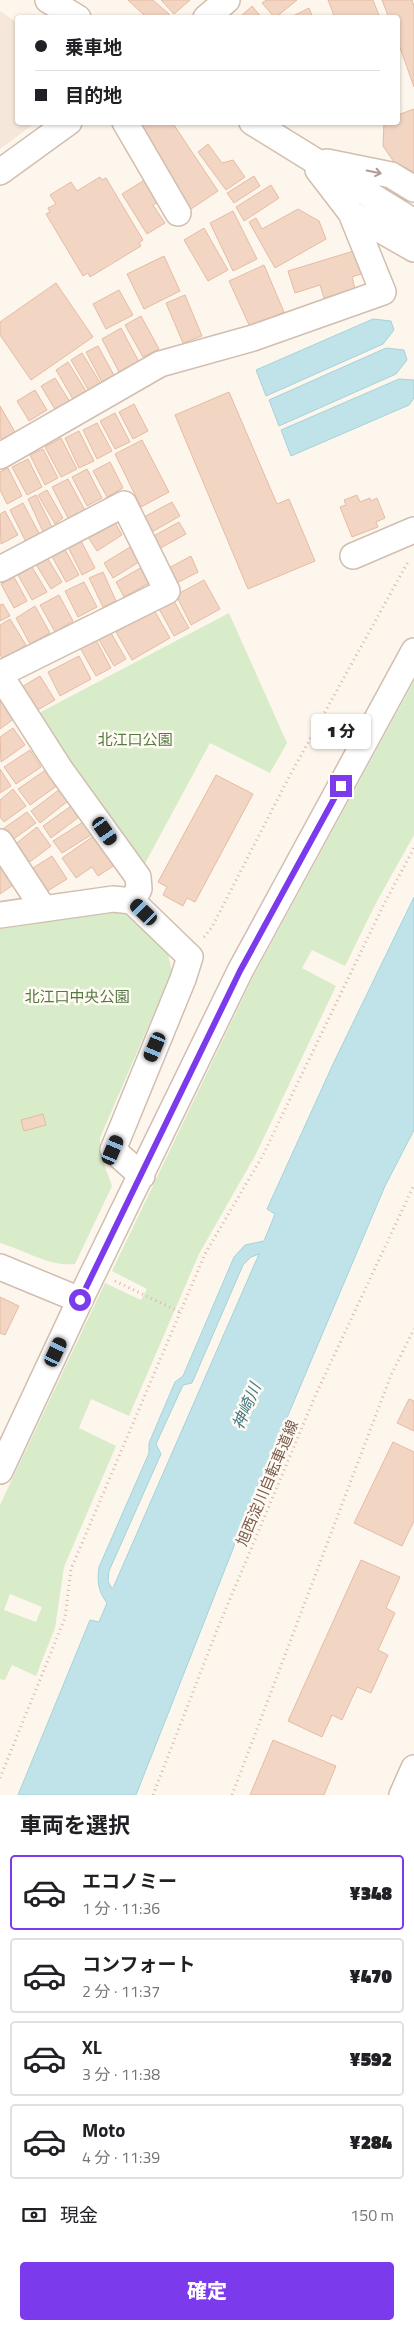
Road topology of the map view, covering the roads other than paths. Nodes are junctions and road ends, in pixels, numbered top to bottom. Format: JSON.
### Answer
{"nodes":[{"id":1,"x":48,"y":0,"type":"edge"},
{"id":2,"x":227,"y":0,"type":"edge"},
{"id":3,"x":73,"y":15,"type":"edge"},
{"id":4,"x":210,"y":15,"type":"edge"},
{"id":5,"x":65,"y":125,"type":"edge"},
{"id":6,"x":127,"y":125,"type":"edge"},
{"id":7,"x":257,"y":125,"type":"edge"},
{"id":8,"x":310,"y":158,"type":"junction"},
{"id":9,"x":0,"y":172,"type":"edge"},
{"id":10,"x":414,"y":189,"type":"edge"},
{"id":11,"x":178,"y":213,"type":"dead end"},
{"id":12,"x":351,"y":213,"type":"junction"},
{"id":13,"x":414,"y":222,"type":"edge"},
{"id":14,"x":414,"y":250,"type":"edge"},
{"id":15,"x":0,"y":456,"type":"edge"},
{"id":16,"x":414,"y":530,"type":"edge"},
{"id":17,"x":353,"y":556,"type":"dead end"},
{"id":18,"x":0,"y":569,"type":"edge"},
{"id":19,"x":414,"y":651,"type":"edge"},
{"id":20,"x":0,"y":674,"type":"edge"},
{"id":21,"x":0,"y":842,"type":"edge"},
{"id":22,"x":132,"y":901,"type":"junction"},
{"id":23,"x":42,"y":908,"type":"junction"},
{"id":24,"x":0,"y":915,"type":"edge"},
{"id":25,"x":142,"y":1176,"type":"junction"},
{"id":26,"x":0,"y":1267,"type":"edge"},
{"id":27,"x":80,"y":1300,"type":"junction"},
{"id":28,"x":0,"y":1470,"type":"edge"},
{"id":29,"x":414,"y":1768,"type":"edge"},
{"id":30,"x":402,"y":1795,"type":"edge"}],
"edges":[{"from":1,"to":3,"type":"street"},
{"from":2,"to":4,"type":"street"},
{"from":5,"to":9,"type":"street"},
{"from":6,"to":11,"type":"street"},
{"from":7,"to":8,"type":"street"},
{"from":8,"to":10,"type":"street","one_way":true},
{"from":8,"to":12,"type":"street"},
{"from":8,"to":13,"type":"street"},
{"from":12,"to":14,"type":"street"},
{"from":12,"to":15,"type":"street"},
{"from":16,"to":17,"type":"street"},
{"from":18,"to":20,"type":"street"},
{"from":19,"to":25,"type":"street"},
{"from":20,"to":22,"type":"street"},
{"from":21,"to":23,"type":"street"},
{"from":22,"to":23,"type":"street"},
{"from":22,"to":25,"type":"street"},
{"from":23,"to":24,"type":"street"},
{"from":25,"to":27,"type":"street"},
{"from":26,"to":27,"type":"street"},
{"from":27,"to":28,"type":"street"},
{"from":29,"to":30,"type":"street"}]}
